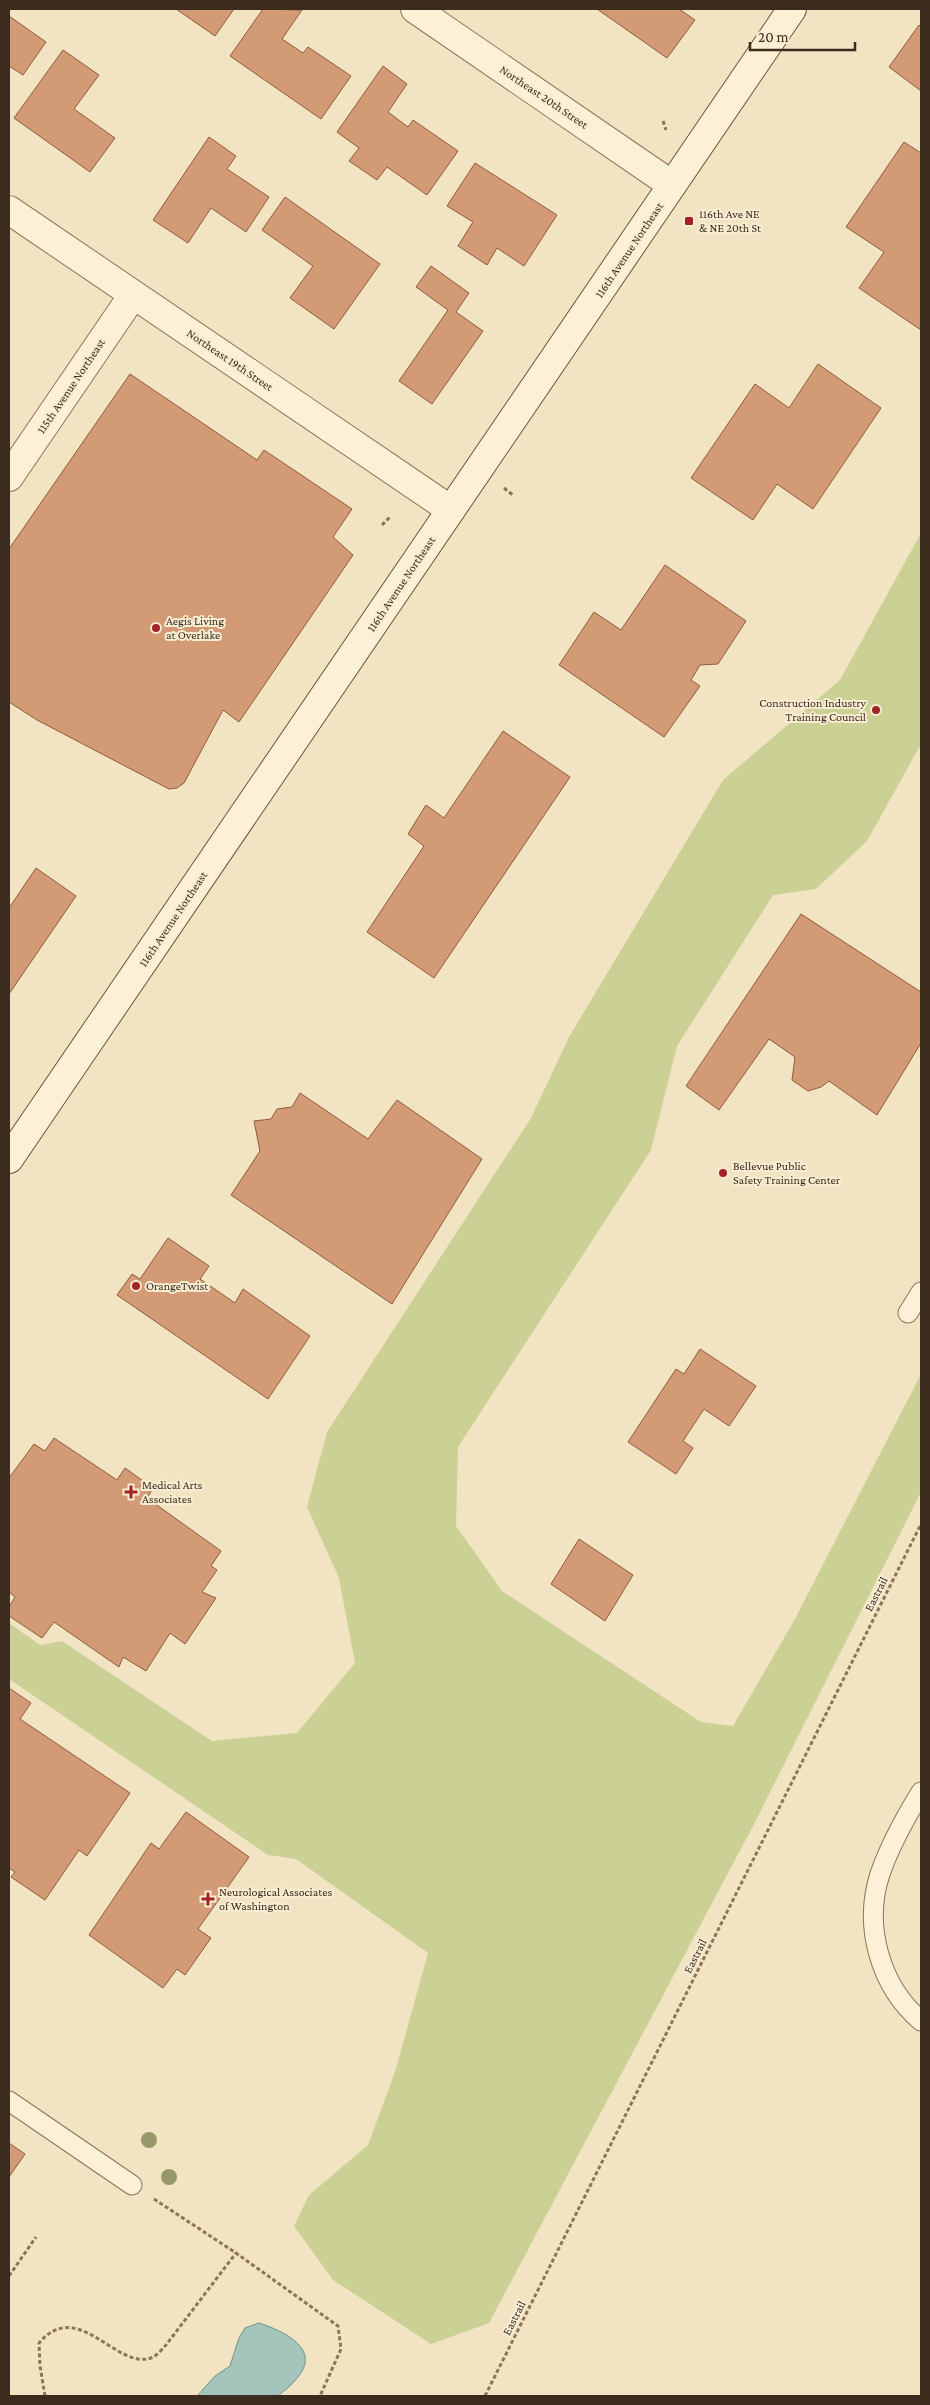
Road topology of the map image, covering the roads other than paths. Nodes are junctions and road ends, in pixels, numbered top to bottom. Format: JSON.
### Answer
{"nodes":[{"id":1,"x":415,"y":9,"type":"edge"},
{"id":2,"x":792,"y":9,"type":"edge"},
{"id":3,"x":672,"y":186,"type":"junction"},
{"id":4,"x":9,"y":210,"type":"edge"},
{"id":5,"x":133,"y":295,"type":"junction"},
{"id":6,"x":9,"y":477,"type":"edge"},
{"id":7,"x":451,"y":510,"type":"junction"},
{"id":8,"x":9,"y":1159,"type":"edge"},
{"id":9,"x":921,"y":1292,"type":"edge"},
{"id":10,"x":908,"y":1313,"type":"dead end"},
{"id":11,"x":921,"y":1792,"type":"edge"},
{"id":12,"x":921,"y":2021,"type":"edge"},
{"id":13,"x":9,"y":2101,"type":"edge"},
{"id":14,"x":132,"y":2185,"type":"road end"}],
"edges":[{"from":1,"to":3,"type":"main road","name":"Northeast 20th Street"},
{"from":2,"to":3,"type":"main road","name":"116th Avenue Northeast"},
{"from":3,"to":7,"type":"main road","name":"116th Avenue Northeast"},
{"from":4,"to":5,"type":"main road","name":"Northeast 19th Street"},
{"from":5,"to":6,"type":"main road","name":"115th Avenue Northeast"},
{"from":5,"to":7,"type":"main road","name":"Northeast 19th Street"},
{"from":7,"to":8,"type":"main road","name":"116th Avenue Northeast"},
{"from":9,"to":10,"type":"lane"},
{"from":11,"to":12,"type":"lane"},
{"from":13,"to":14,"type":"lane"}]}
